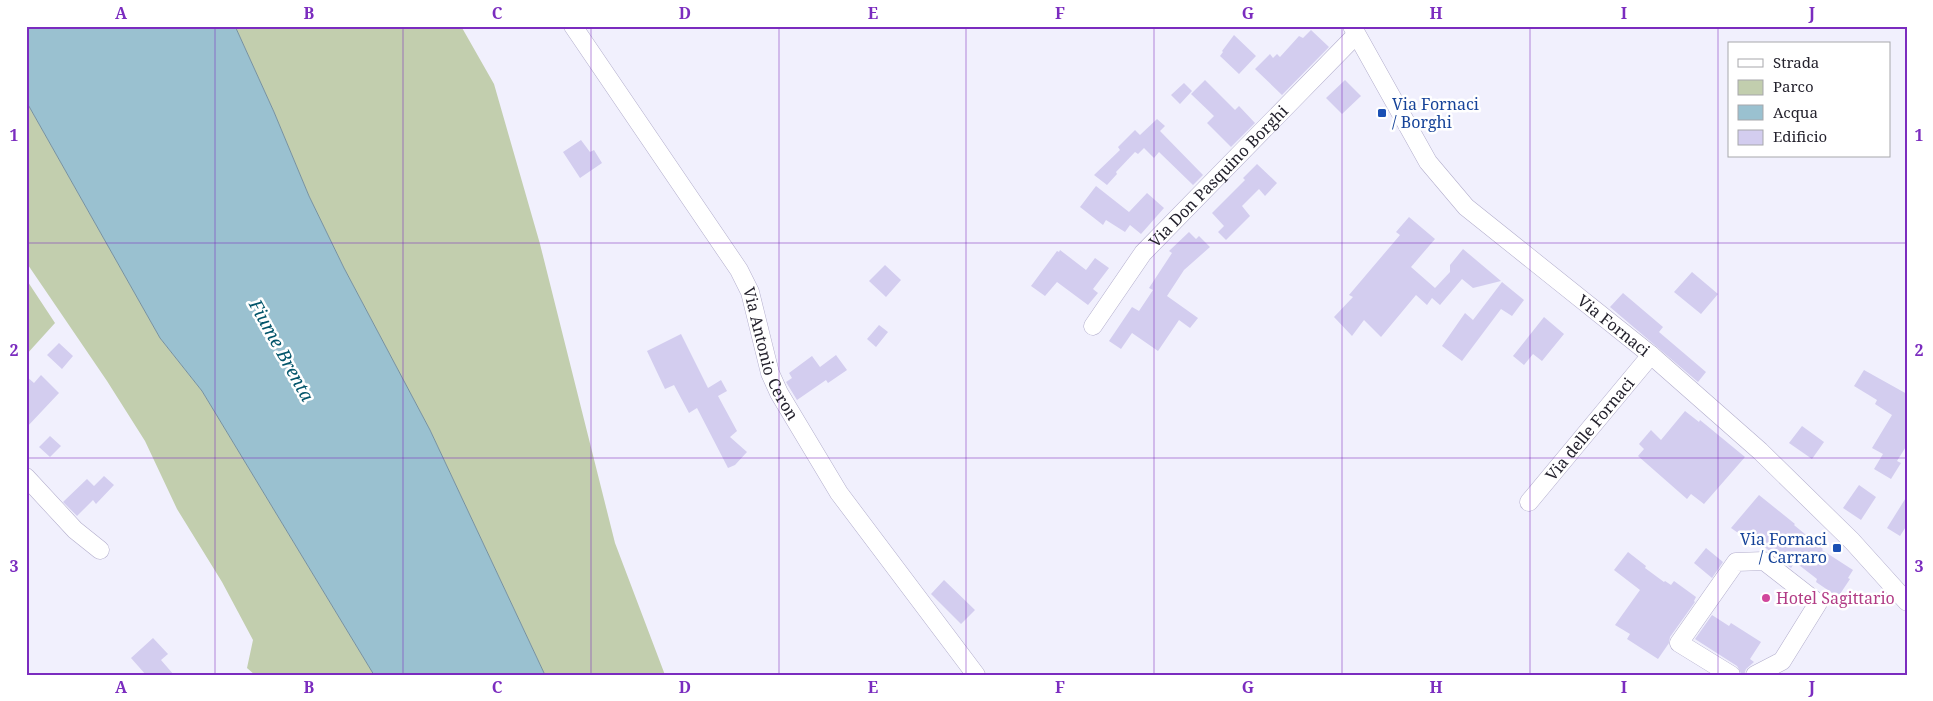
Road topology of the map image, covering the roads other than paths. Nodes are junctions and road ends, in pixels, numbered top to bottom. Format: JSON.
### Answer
{"nodes":[{"id":1,"x":573,"y":26,"type":"edge"},
{"id":2,"x":1354,"y":30,"type":"edge"},
{"id":3,"x":1093,"y":326,"type":"dead end"},
{"id":4,"x":1651,"y":355,"type":"junction"},
{"id":5,"x":26,"y":477,"type":"edge"},
{"id":6,"x":1529,"y":502,"type":"dead end"},
{"id":7,"x":100,"y":550,"type":"dead end"},
{"id":8,"x":1907,"y":602,"type":"edge"},
{"id":9,"x":1786,"y":668,"type":"edge"},
{"id":10,"x":976,"y":675,"type":"edge"},
{"id":11,"x":1731,"y":675,"type":"edge"},
{"id":12,"x":1755,"y":675,"type":"edge"}],
"edges":[{"from":1,"to":10,"type":"street","name":"Via Antonio Ceron"},
{"from":2,"to":3,"type":"street","name":"Via Don Pasquino Borghi"},
{"from":2,"to":4,"type":"street","name":"Via Fornaci"},
{"from":4,"to":6,"type":"street","name":"Via delle Fornaci"},
{"from":4,"to":8,"type":"street","name":"Via Fornaci"},
{"from":5,"to":7,"type":"street"},
{"from":9,"to":11,"type":"street"},
{"from":9,"to":12,"type":"street"}]}
